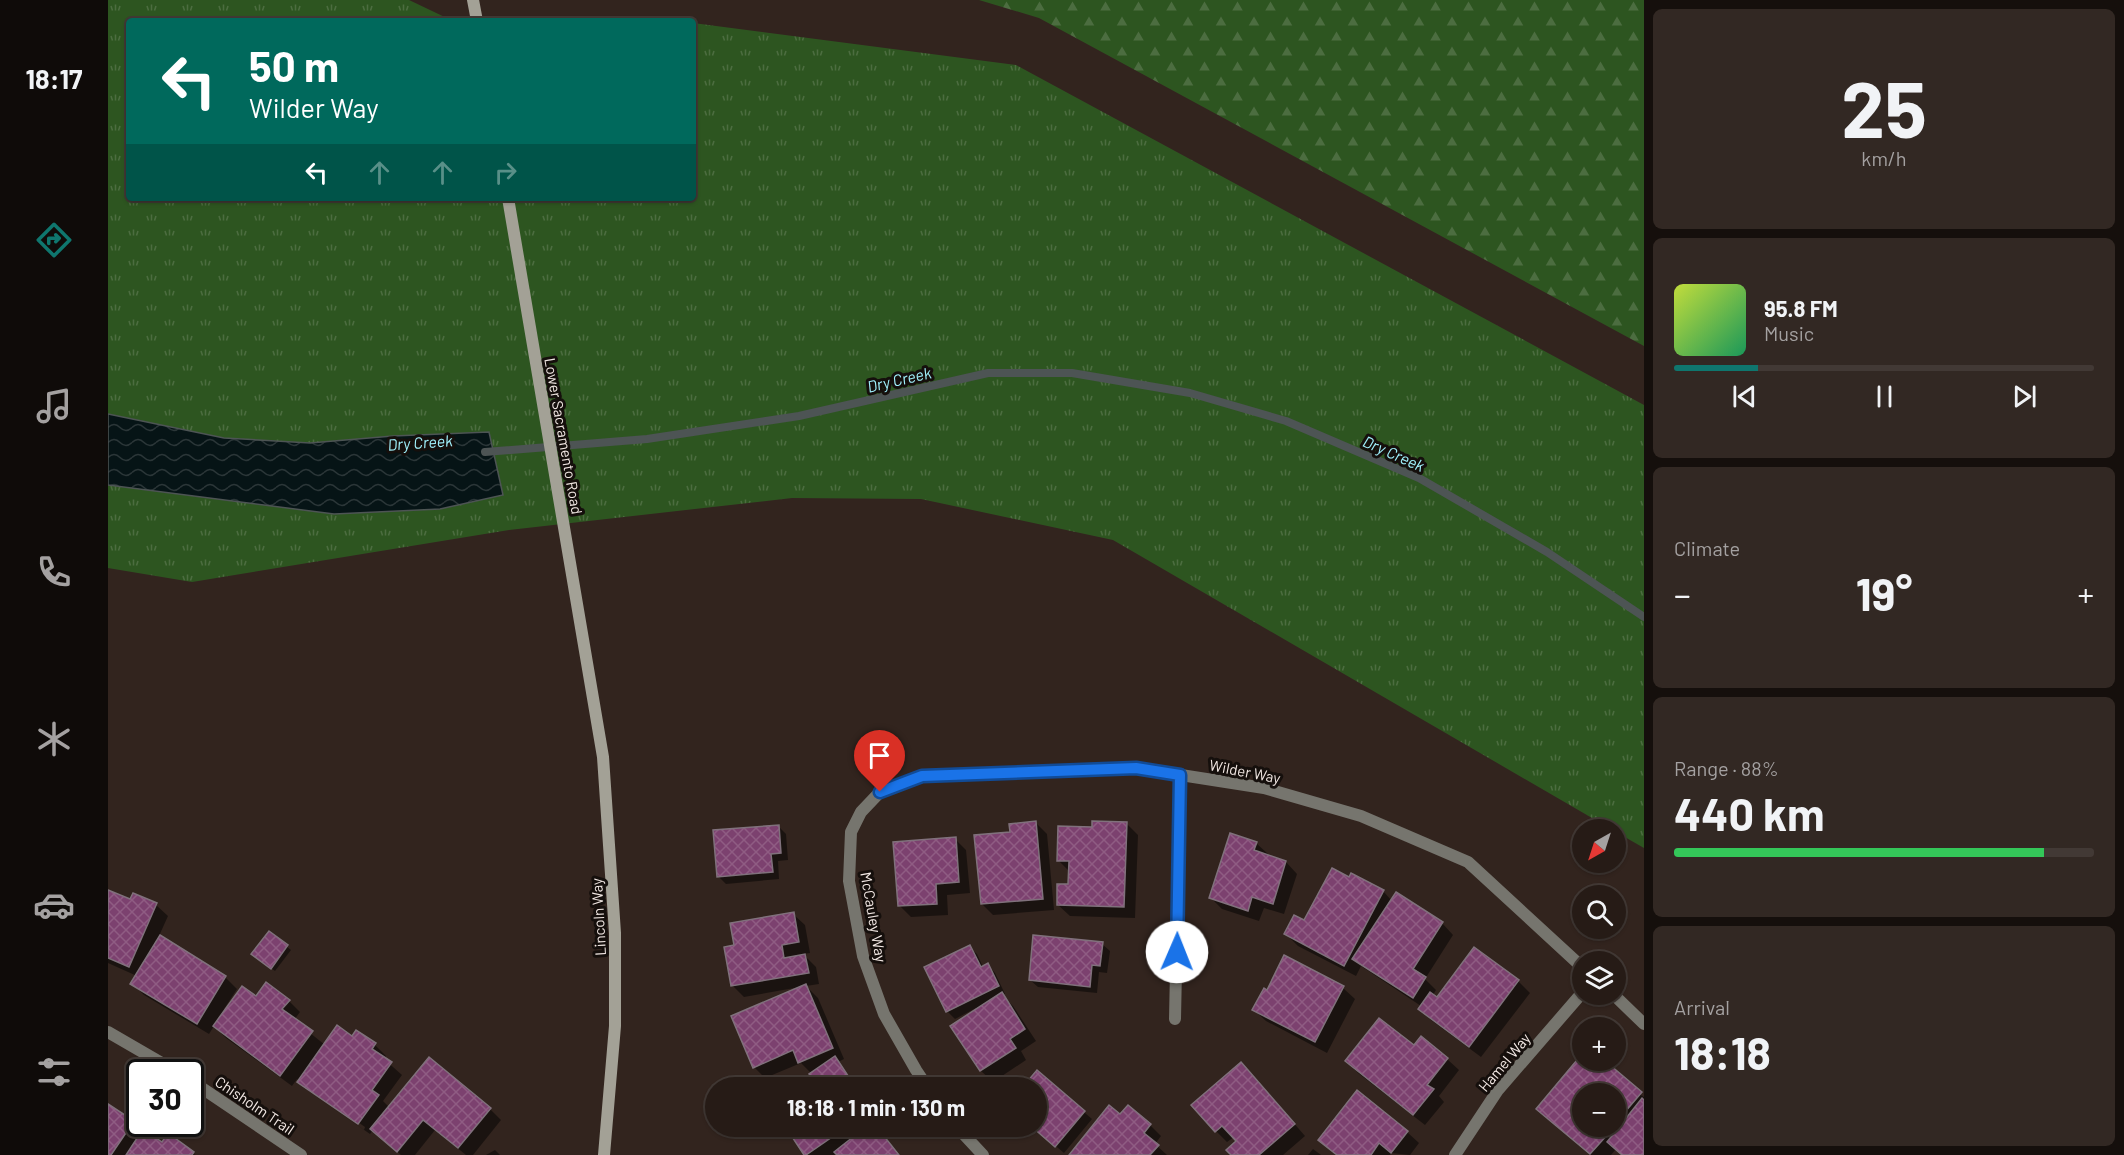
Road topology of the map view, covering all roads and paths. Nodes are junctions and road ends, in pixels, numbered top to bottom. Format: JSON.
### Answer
{"nodes":[{"id":1,"x":473,"y":0,"type":"edge"},
{"id":2,"x":476,"y":18,"type":"edge"},
{"id":3,"x":509,"y":201,"type":"edge"},
{"id":4,"x":590,"y":679,"type":"joint"},
{"id":5,"x":1180,"y":775,"type":"junction"},
{"id":6,"x":861,"y":812,"type":"joint"},
{"id":7,"x":1572,"y":958,"type":"edge"},
{"id":8,"x":1572,"y":1005,"type":"edge"},
{"id":9,"x":1624,"y":1005,"type":"edge"},
{"id":10,"x":1175,"y":1019,"type":"dead end"},
{"id":11,"x":1644,"y":1024,"type":"edge"},
{"id":12,"x":108,"y":1032,"type":"edge"},
{"id":13,"x":155,"y":1059,"type":"edge"},
{"id":14,"x":921,"y":1077,"type":"edge"},
{"id":15,"x":204,"y":1089,"type":"edge"},
{"id":16,"x":966,"y":1137,"type":"edge"},
{"id":17,"x":301,"y":1155,"type":"edge"},
{"id":18,"x":604,"y":1155,"type":"edge"},
{"id":19,"x":983,"y":1155,"type":"edge"},
{"id":20,"x":1455,"y":1155,"type":"edge"}],
"edges":[{"from":1,"to":2,"type":"main road"},
{"from":3,"to":4,"type":"main road","name":"Lower Sacramento Road"},
{"from":4,"to":18,"type":"main road","name":"Lincoln Way"},
{"from":5,"to":6,"type":"street","name":"Wilder Way"},
{"from":5,"to":7,"type":"street","name":"Wilder Way"},
{"from":5,"to":10,"type":"street"},
{"from":6,"to":14,"type":"street","name":"McCauley Way"},
{"from":8,"to":20,"type":"street","name":"Hamel Way"},
{"from":9,"to":11,"type":"street"},
{"from":12,"to":13,"type":"street"},
{"from":15,"to":17,"type":"street","name":"Chisholm Trail"},
{"from":16,"to":19,"type":"street"}]}
